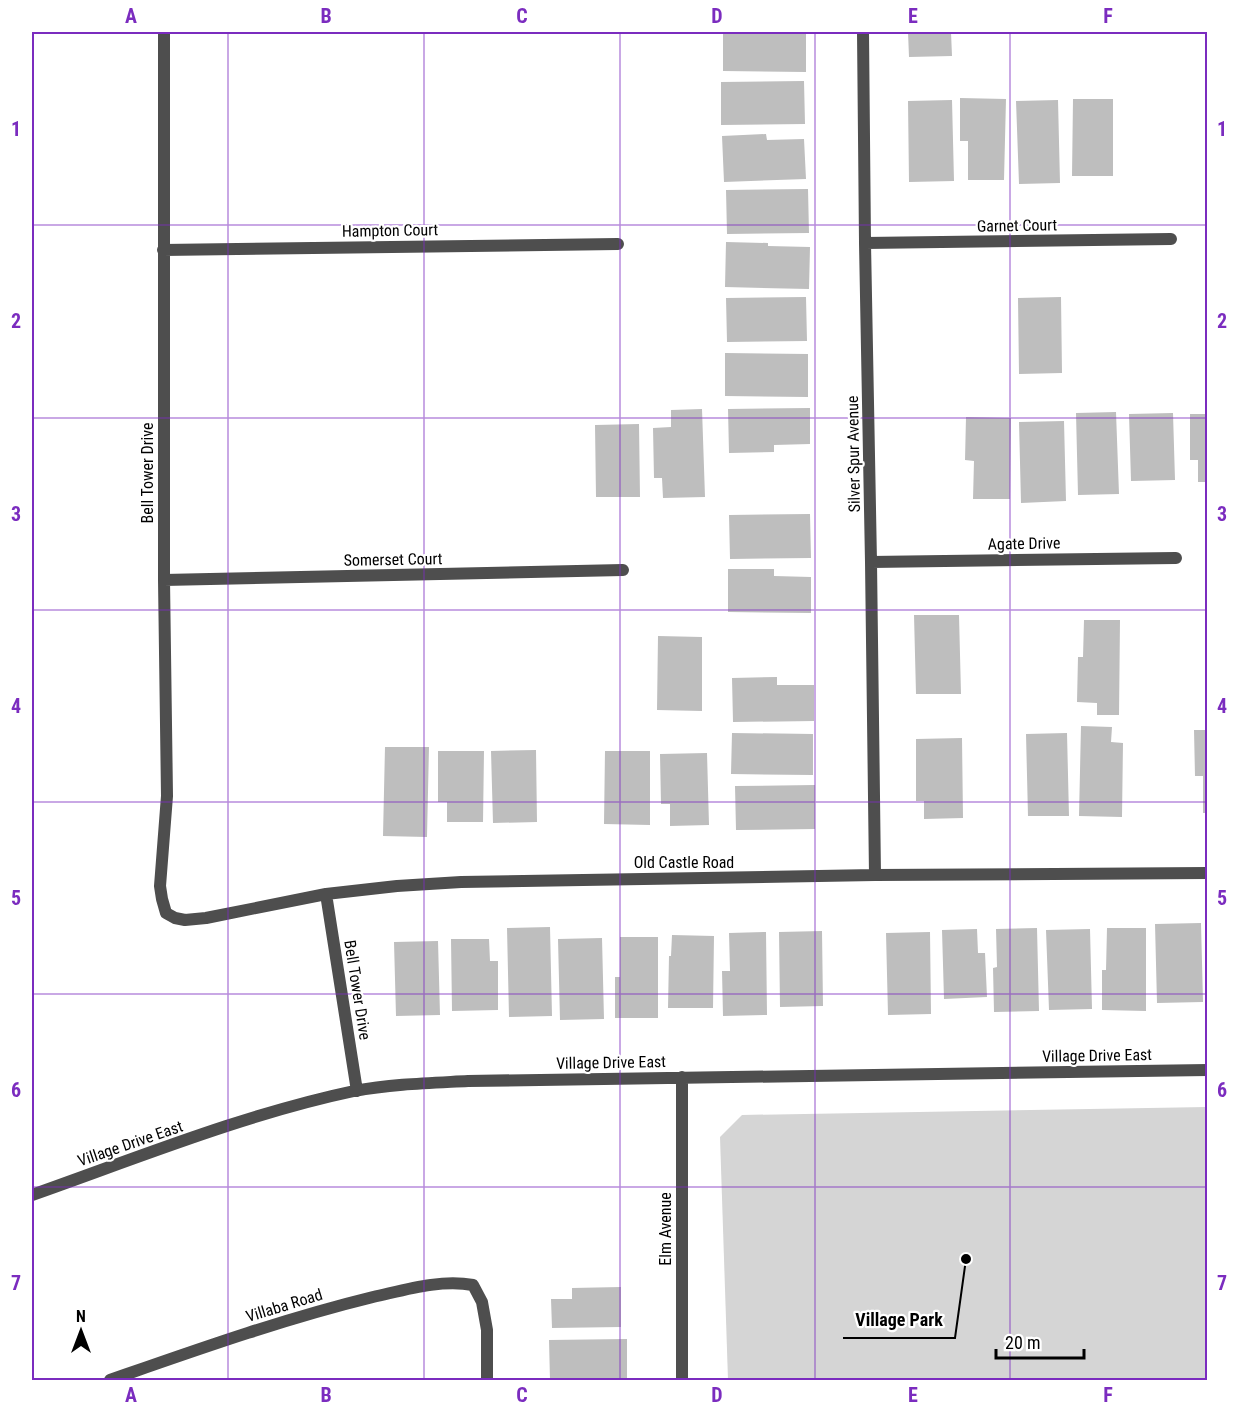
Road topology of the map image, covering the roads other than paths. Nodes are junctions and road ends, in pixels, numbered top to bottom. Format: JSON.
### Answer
{"nodes":[{"id":1,"x":164,"y":32,"type":"edge"},
{"id":2,"x":863,"y":32,"type":"edge"},
{"id":3,"x":1171,"y":238,"type":"dead end"},
{"id":4,"x":865,"y":243,"type":"junction"},
{"id":5,"x":618,"y":244,"type":"dead end"},
{"id":6,"x":163,"y":250,"type":"junction"},
{"id":7,"x":1176,"y":558,"type":"dead end"},
{"id":8,"x":871,"y":562,"type":"junction"},
{"id":9,"x":623,"y":570,"type":"dead end"},
{"id":10,"x":164,"y":580,"type":"junction"},
{"id":11,"x":1208,"y":873,"type":"edge"},
{"id":12,"x":875,"y":875,"type":"junction"},
{"id":13,"x":326,"y":894,"type":"junction"},
{"id":14,"x":166,"y":913,"type":"joint"},
{"id":15,"x":1208,"y":1070,"type":"edge"},
{"id":16,"x":682,"y":1077,"type":"junction"},
{"id":17,"x":357,"y":1091,"type":"junction"},
{"id":18,"x":32,"y":1195,"type":"edge"},
{"id":19,"x":110,"y":1380,"type":"edge"},
{"id":20,"x":487,"y":1380,"type":"edge"},
{"id":21,"x":682,"y":1380,"type":"edge"}],
"edges":[{"from":1,"to":6,"type":"street","name":"Bell Tower Drive"},
{"from":2,"to":4,"type":"street","name":"Silver Spur Avenue"},
{"from":3,"to":4,"type":"street","name":"Garnet Court"},
{"from":4,"to":8,"type":"street","name":"Silver Spur Avenue"},
{"from":5,"to":6,"type":"street","name":"Hampton Court"},
{"from":6,"to":10,"type":"street","name":"Bell Tower Drive"},
{"from":7,"to":8,"type":"street","name":"Agate Drive"},
{"from":8,"to":12,"type":"street","name":"Silver Spur Avenue"},
{"from":9,"to":10,"type":"street","name":"Somerset Court"},
{"from":10,"to":14,"type":"street","name":"Bell Tower Drive"},
{"from":11,"to":12,"type":"street","name":"Old Castle Road"},
{"from":12,"to":13,"type":"street","name":"Old Castle Road"},
{"from":13,"to":14,"type":"street","name":"Old Castle Road"},
{"from":13,"to":17,"type":"street","name":"Bell Tower Drive"},
{"from":15,"to":16,"type":"street","name":"Village Drive East"},
{"from":16,"to":17,"type":"street","name":"Village Drive East"},
{"from":16,"to":21,"type":"street","name":"Elm Avenue"},
{"from":17,"to":18,"type":"street","name":"Village Drive East"},
{"from":19,"to":20,"type":"street","name":"Villaba Road"}]}
